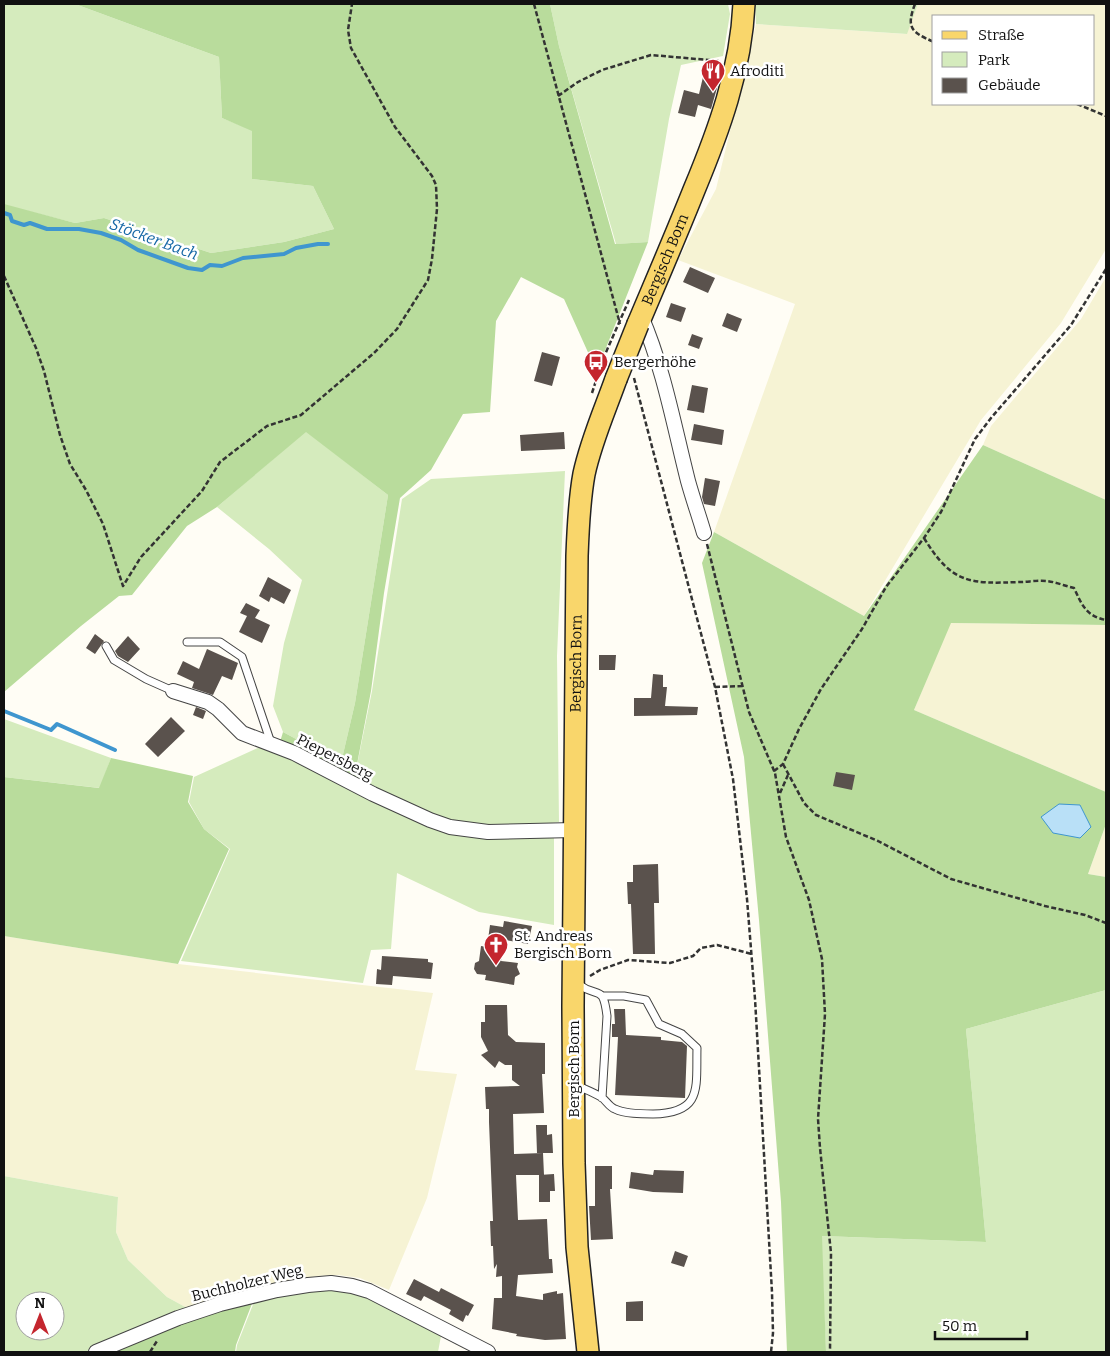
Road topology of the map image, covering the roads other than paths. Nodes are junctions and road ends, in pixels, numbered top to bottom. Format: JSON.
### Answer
{"nodes":[{"id":1,"x":744,"y":4,"type":"edge"},
{"id":2,"x":632,"y":316,"type":"junction"},
{"id":3,"x":704,"y":533,"type":"road end"},
{"id":4,"x":187,"y":642,"type":"dead end"},
{"id":5,"x":106,"y":646,"type":"dead end"},
{"id":6,"x":173,"y":691,"type":"joint"},
{"id":7,"x":271,"y":744,"type":"junction"},
{"id":8,"x":574,"y":830,"type":"junction"},
{"id":9,"x":581,"y":979,"type":"junction"},
{"id":10,"x":604,"y":996,"type":"junction"},
{"id":11,"x":574,"y":1084,"type":"junction"},
{"id":12,"x":602,"y":1098,"type":"junction"},
{"id":13,"x":96,"y":1352,"type":"edge"},
{"id":14,"x":488,"y":1352,"type":"edge"},
{"id":15,"x":588,"y":1352,"type":"edge"}],
"edges":[{"from":1,"to":2,"type":"main road","name":"Bergisch Born"},
{"from":2,"to":3,"type":"street"},
{"from":2,"to":8,"type":"main road","name":"Bergisch Born","bridge":true},
{"from":4,"to":7,"type":"lane"},
{"from":5,"to":6,"type":"lane","name":"Piepersberg"},
{"from":6,"to":7,"type":"street","name":"Piepersberg"},
{"from":7,"to":8,"type":"street","name":"Piepersberg"},
{"from":8,"to":9,"type":"main road","name":"Bergisch Born"},
{"from":9,"to":10,"type":"lane"},
{"from":9,"to":11,"type":"main road","name":"Bergisch Born"},
{"from":10,"to":12,"type":"lane"},
{"from":10,"to":12,"type":"lane"},
{"from":11,"to":12,"type":"lane"},
{"from":11,"to":15,"type":"main road","name":"Bergisch Born"},
{"from":13,"to":14,"type":"street","name":"Buchholzer Weg"}]}
